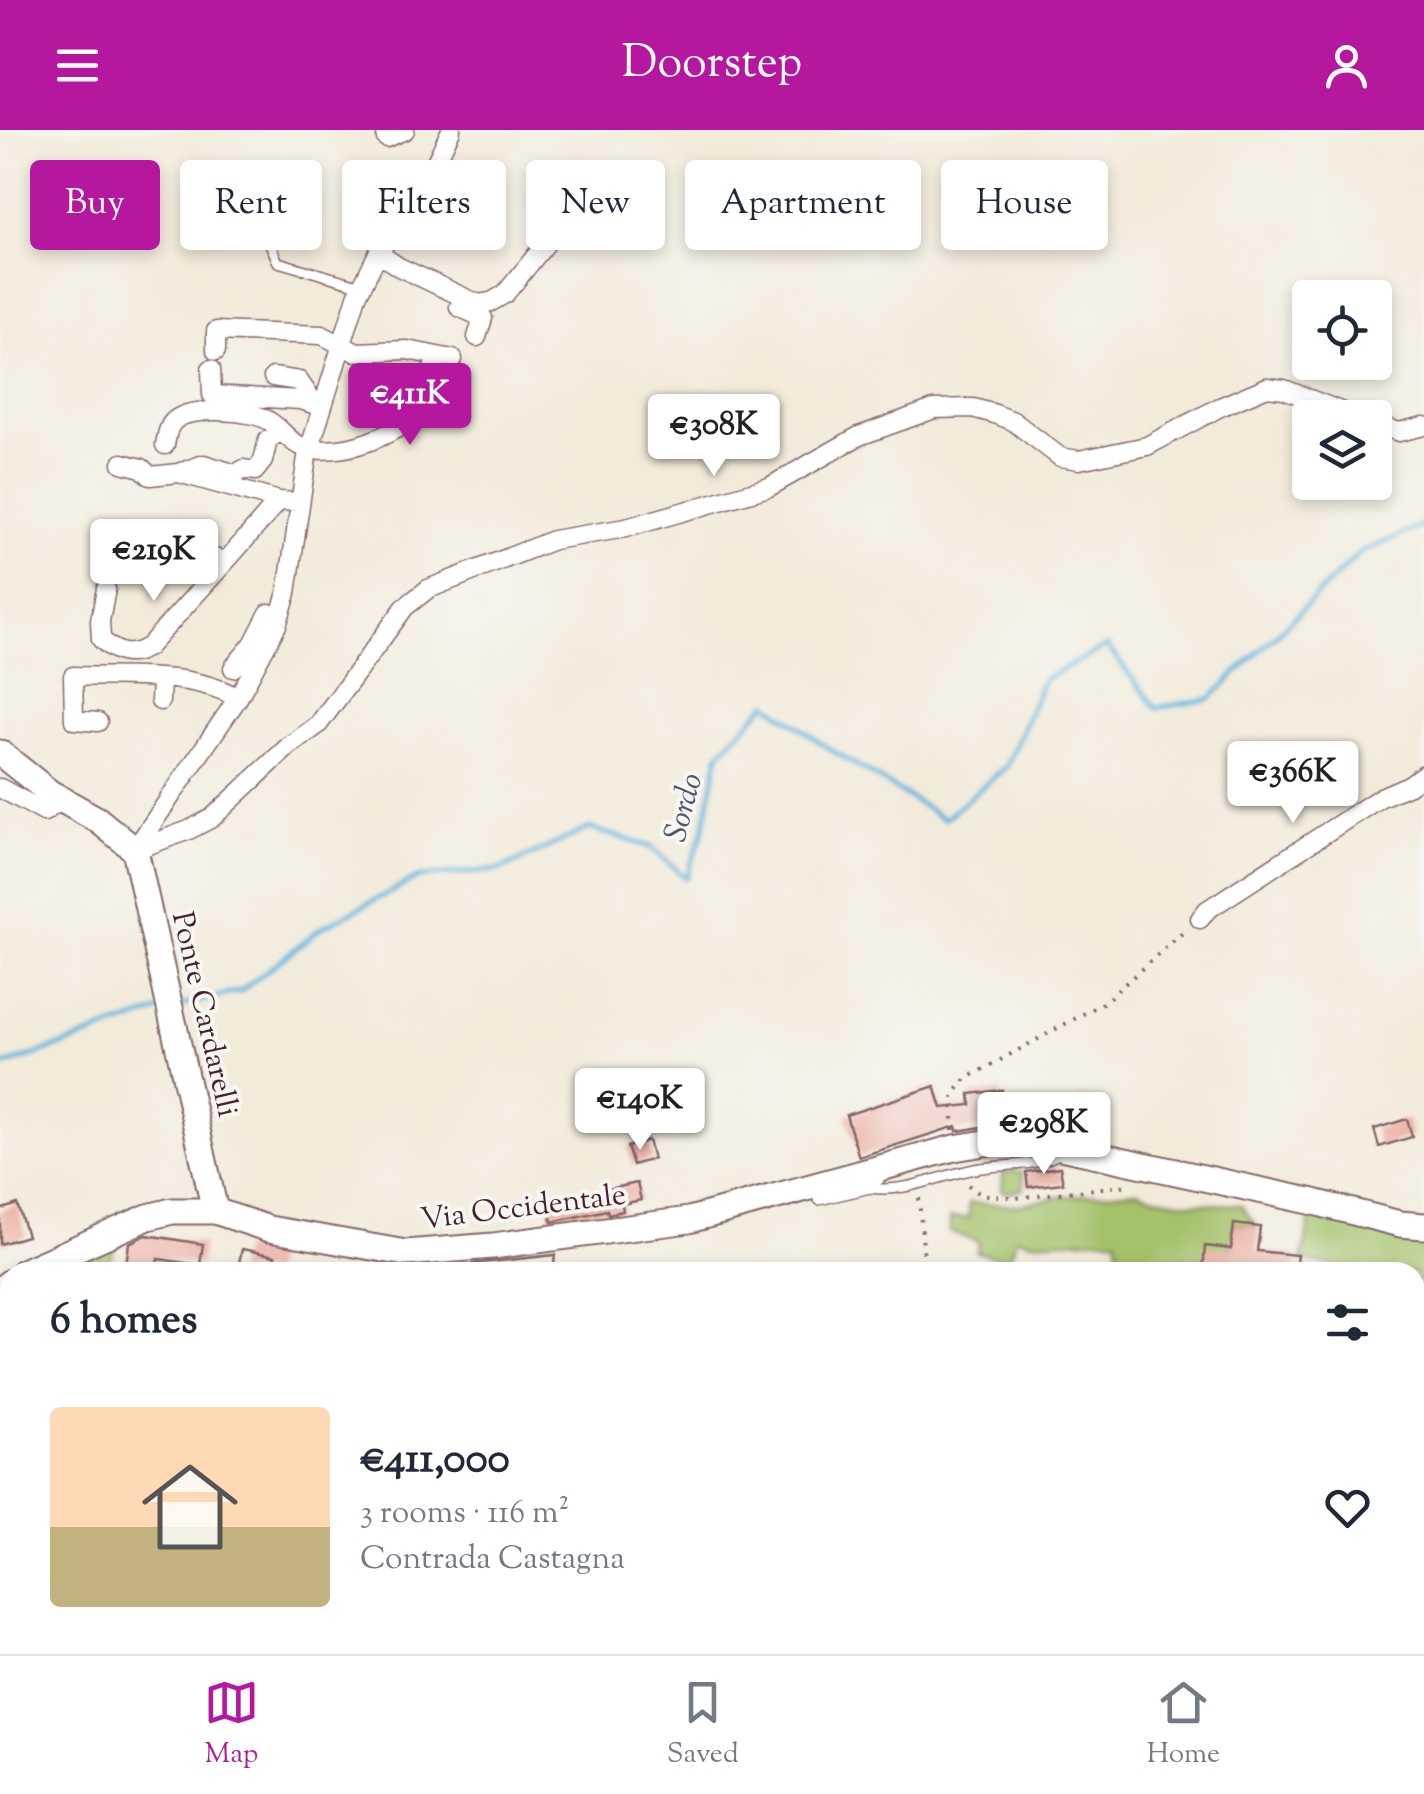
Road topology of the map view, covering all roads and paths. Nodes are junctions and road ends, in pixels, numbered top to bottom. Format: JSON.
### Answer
{"nodes":[{"id":1,"x":405,"y":130,"type":"edge"},
{"id":2,"x":451,"y":130,"type":"edge"},
{"id":3,"x":386,"y":138,"type":"dead end"},
{"id":4,"x":273,"y":250,"type":"edge"},
{"id":5,"x":541,"y":250,"type":"edge"},
{"id":6,"x":375,"y":261,"type":"junction"},
{"id":7,"x":362,"y":286,"type":"junction"},
{"id":8,"x":477,"y":337,"type":"dead end"},
{"id":9,"x":342,"y":345,"type":"junction"},
{"id":10,"x":273,"y":377,"type":"dead end"},
{"id":11,"x":1314,"y":400,"type":"edge"},
{"id":12,"x":317,"y":407,"type":"junction"},
{"id":13,"x":1424,"y":426,"type":"edge"},
{"id":14,"x":280,"y":430,"type":"junction"},
{"id":15,"x":1392,"y":430,"type":"edge"},
{"id":16,"x":165,"y":445,"type":"dead end"},
{"id":17,"x":310,"y":448,"type":"junction"},
{"id":18,"x":122,"y":463,"type":"dead end"},
{"id":19,"x":179,"y":473,"type":"junction"},
{"id":20,"x":279,"y":502,"type":"junction"},
{"id":21,"x":300,"y":502,"type":"junction"},
{"id":22,"x":149,"y":542,"type":"dead end"},
{"id":23,"x":226,"y":561,"type":"junction"},
{"id":24,"x":106,"y":589,"type":"dead end"},
{"id":25,"x":269,"y":613,"type":"dead end"},
{"id":26,"x":259,"y":646,"type":"junction"},
{"id":27,"x":233,"y":668,"type":"dead end"},
{"id":28,"x":161,"y":680,"type":"junction"},
{"id":29,"x":238,"y":698,"type":"junction"},
{"id":30,"x":160,"y":700,"type":"dead end"},
{"id":31,"x":98,"y":722,"type":"dead end"},
{"id":32,"x":0,"y":753,"type":"edge"},
{"id":33,"x":1424,"y":774,"type":"edge"},
{"id":34,"x":0,"y":788,"type":"edge"},
{"id":35,"x":62,"y":800,"type":"junction"},
{"id":36,"x":135,"y":850,"type":"junction"},
{"id":37,"x":1200,"y":919,"type":"joint"},
{"id":38,"x":956,"y":1160,"type":"junction"},
{"id":39,"x":909,"y":1174,"type":"junction"},
{"id":40,"x":1135,"y":1183,"type":"dead end"},
{"id":41,"x":870,"y":1188,"type":"junction"},
{"id":42,"x":818,"y":1200,"type":"dead end"},
{"id":43,"x":214,"y":1202,"type":"junction"},
{"id":44,"x":1424,"y":1226,"type":"edge"},
{"id":45,"x":45,"y":1262,"type":"edge"},
{"id":46,"x":924,"y":1262,"type":"edge"}],
"edges":[{"from":1,"to":3,"type":"street"},
{"from":2,"to":6,"type":"street"},
{"from":4,"to":7,"type":"lane"},
{"from":5,"to":6,"type":"street"},
{"from":6,"to":7,"type":"street"},
{"from":6,"to":8,"type":"street"},
{"from":7,"to":9,"type":"street"},
{"from":9,"to":12,"type":"street"},
{"from":9,"to":12,"type":"street"},
{"from":9,"to":17,"type":"street"},
{"from":10,"to":12,"type":"street"},
{"from":11,"to":36,"type":"street"},
{"from":12,"to":17,"type":"street"},
{"from":13,"to":15,"type":"street"},
{"from":14,"to":16,"type":"street"},
{"from":14,"to":17,"type":"street"},
{"from":14,"to":19,"type":"street"},
{"from":17,"to":21,"type":"street"},
{"from":18,"to":19,"type":"street"},
{"from":19,"to":20,"type":"street"},
{"from":20,"to":21,"type":"street"},
{"from":20,"to":23,"type":"street"},
{"from":21,"to":26,"type":"street"},
{"from":22,"to":23,"type":"street"},
{"from":23,"to":24,"type":"street"},
{"from":25,"to":26,"type":"street"},
{"from":26,"to":27,"type":"street"},
{"from":26,"to":29,"type":"street"},
{"from":28,"to":29,"type":"street"},
{"from":28,"to":30,"type":"street"},
{"from":28,"to":31,"type":"street"},
{"from":29,"to":36,"type":"street"},
{"from":32,"to":35,"type":"main road"},
{"from":33,"to":37,"type":"street"},
{"from":34,"to":35,"type":"street"},
{"from":35,"to":36,"type":"main road"},
{"from":36,"to":43,"type":"main road","name":"Ponte Cardarelli"},
{"from":37,"to":38,"type":"path"},
{"from":38,"to":39,"type":"main road","name":"Via Occidentale"},
{"from":38,"to":40,"type":"path"},
{"from":38,"to":44,"type":"main road","name":"Via Occidentale"},
{"from":39,"to":41,"type":"lane"},
{"from":39,"to":41,"type":"lane"},
{"from":39,"to":43,"type":"main road","name":"Via Occidentale"},
{"from":39,"to":46,"type":"path"},
{"from":41,"to":42,"type":"lane"},
{"from":43,"to":45,"type":"main road"}]}
